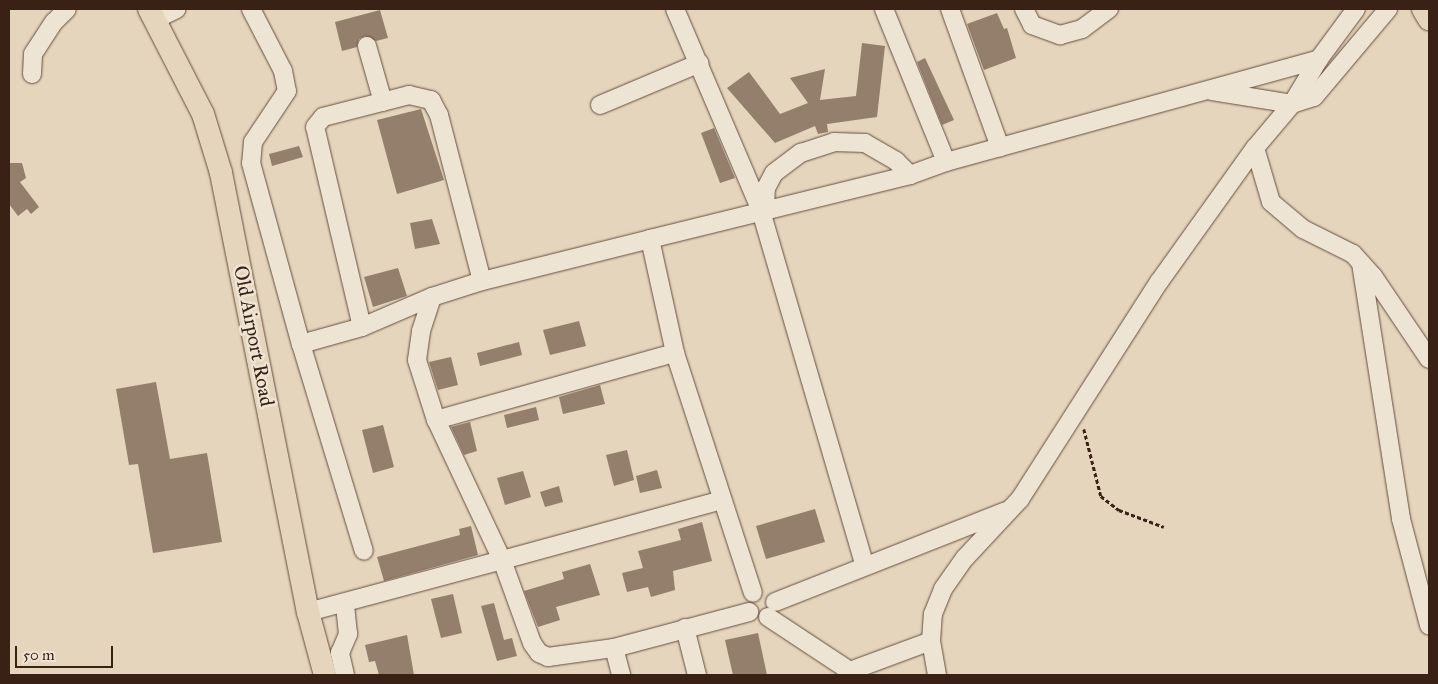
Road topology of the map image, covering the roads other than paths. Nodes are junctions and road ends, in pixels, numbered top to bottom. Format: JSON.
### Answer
{"nodes":[{"id":1,"x":67,"y":9,"type":"edge"},
{"id":2,"x":177,"y":9,"type":"edge"},
{"id":3,"x":251,"y":9,"type":"edge"},
{"id":4,"x":675,"y":9,"type":"edge"},
{"id":5,"x":884,"y":9,"type":"edge"},
{"id":6,"x":950,"y":9,"type":"edge"},
{"id":7,"x":1024,"y":9,"type":"edge"},
{"id":8,"x":1109,"y":9,"type":"edge"},
{"id":9,"x":1356,"y":9,"type":"edge"},
{"id":10,"x":1388,"y":9,"type":"edge"},
{"id":11,"x":1424,"y":9,"type":"edge"},
{"id":12,"x":151,"y":14,"type":"edge"},
{"id":13,"x":1429,"y":19,"type":"edge"},
{"id":14,"x":367,"y":46,"type":"dead end"},
{"id":15,"x":1319,"y":59,"type":"junction"},
{"id":16,"x":700,"y":63,"type":"junction"},
{"id":17,"x":32,"y":74,"type":"dead end"},
{"id":18,"x":1206,"y":90,"type":"junction"},
{"id":19,"x":383,"y":102,"type":"junction"},
{"id":20,"x":1292,"y":104,"type":"junction"},
{"id":21,"x":600,"y":105,"type":"dead end"},
{"id":22,"x":1000,"y":147,"type":"junction"},
{"id":23,"x":1255,"y":148,"type":"junction"},
{"id":24,"x":946,"y":162,"type":"junction"},
{"id":25,"x":910,"y":175,"type":"junction"},
{"id":26,"x":763,"y":211,"type":"junction"},
{"id":27,"x":650,"y":239,"type":"junction"},
{"id":28,"x":1361,"y":263,"type":"junction"},
{"id":29,"x":482,"y":280,"type":"junction"},
{"id":30,"x":432,"y":297,"type":"junction"},
{"id":31,"x":362,"y":328,"type":"junction"},
{"id":32,"x":301,"y":344,"type":"junction"},
{"id":33,"x":675,"y":353,"type":"junction"},
{"id":34,"x":1429,"y":359,"type":"edge"},
{"id":35,"x":436,"y":420,"type":"junction"},
{"id":36,"x":722,"y":500,"type":"junction"},
{"id":37,"x":1011,"y":508,"type":"junction"},
{"id":38,"x":364,"y":551,"type":"dead end"},
{"id":39,"x":502,"y":560,"type":"junction"},
{"id":40,"x":865,"y":566,"type":"junction"},
{"id":41,"x":753,"y":593,"type":"junction"},
{"id":42,"x":346,"y":603,"type":"junction"},
{"id":43,"x":771,"y":609,"type":"junction"},
{"id":44,"x":308,"y":612,"type":"junction"},
{"id":45,"x":749,"y":612,"type":"junction"},
{"id":46,"x":1429,"y":625,"type":"edge"},
{"id":47,"x":685,"y":628,"type":"junction"},
{"id":48,"x":931,"y":641,"type":"junction"},
{"id":49,"x":614,"y":648,"type":"junction"},
{"id":50,"x":854,"y":673,"type":"edge"},
{"id":51,"x":327,"y":675,"type":"edge"},
{"id":52,"x":622,"y":675,"type":"edge"},
{"id":53,"x":697,"y":675,"type":"edge"},
{"id":54,"x":936,"y":675,"type":"edge"}],
"edges":[{"from":1,"to":17,"type":"street"},
{"from":2,"to":12,"type":"street"},
{"from":3,"to":32,"type":"street"},
{"from":4,"to":16,"type":"street"},
{"from":5,"to":24,"type":"street"},
{"from":6,"to":22,"type":"street"},
{"from":7,"to":8,"type":"street"},
{"from":9,"to":15,"type":"street"},
{"from":10,"to":20,"type":"street"},
{"from":11,"to":13,"type":"main road"},
{"from":12,"to":44,"type":"main road","name":"Old Airport Road"},
{"from":14,"to":19,"type":"street"},
{"from":15,"to":18,"type":"street"},
{"from":15,"to":20,"type":"street"},
{"from":16,"to":21,"type":"street"},
{"from":16,"to":26,"type":"street"},
{"from":18,"to":20,"type":"street"},
{"from":18,"to":22,"type":"street"},
{"from":19,"to":29,"type":"street"},
{"from":19,"to":31,"type":"street"},
{"from":20,"to":23,"type":"street"},
{"from":22,"to":24,"type":"street"},
{"from":23,"to":28,"type":"street"},
{"from":23,"to":37,"type":"street"},
{"from":24,"to":25,"type":"street"},
{"from":25,"to":26,"type":"street"},
{"from":25,"to":26,"type":"street"},
{"from":26,"to":27,"type":"street"},
{"from":26,"to":40,"type":"street"},
{"from":27,"to":29,"type":"street"},
{"from":27,"to":33,"type":"street"},
{"from":28,"to":34,"type":"street"},
{"from":28,"to":46,"type":"street"},
{"from":29,"to":30,"type":"street"},
{"from":30,"to":31,"type":"street"},
{"from":30,"to":35,"type":"street"},
{"from":31,"to":32,"type":"street"},
{"from":32,"to":38,"type":"street"},
{"from":33,"to":35,"type":"street"},
{"from":33,"to":36,"type":"street"},
{"from":35,"to":39,"type":"street"},
{"from":36,"to":39,"type":"street"},
{"from":36,"to":41,"type":"street"},
{"from":37,"to":40,"type":"street"},
{"from":37,"to":48,"type":"street"},
{"from":39,"to":42,"type":"street"},
{"from":39,"to":49,"type":"street"},
{"from":40,"to":43,"type":"street"},
{"from":41,"to":43,"type":"street"},
{"from":41,"to":45,"type":"street"},
{"from":42,"to":44,"type":"street"},
{"from":42,"to":51,"type":"street"},
{"from":43,"to":45,"type":"street"},
{"from":43,"to":50,"type":"street"},
{"from":44,"to":51,"type":"main road","name":"Old Airport Road"},
{"from":45,"to":47,"type":"street"},
{"from":47,"to":49,"type":"street"},
{"from":47,"to":53,"type":"street"},
{"from":48,"to":50,"type":"street"},
{"from":48,"to":54,"type":"street"},
{"from":49,"to":52,"type":"street"}]}
